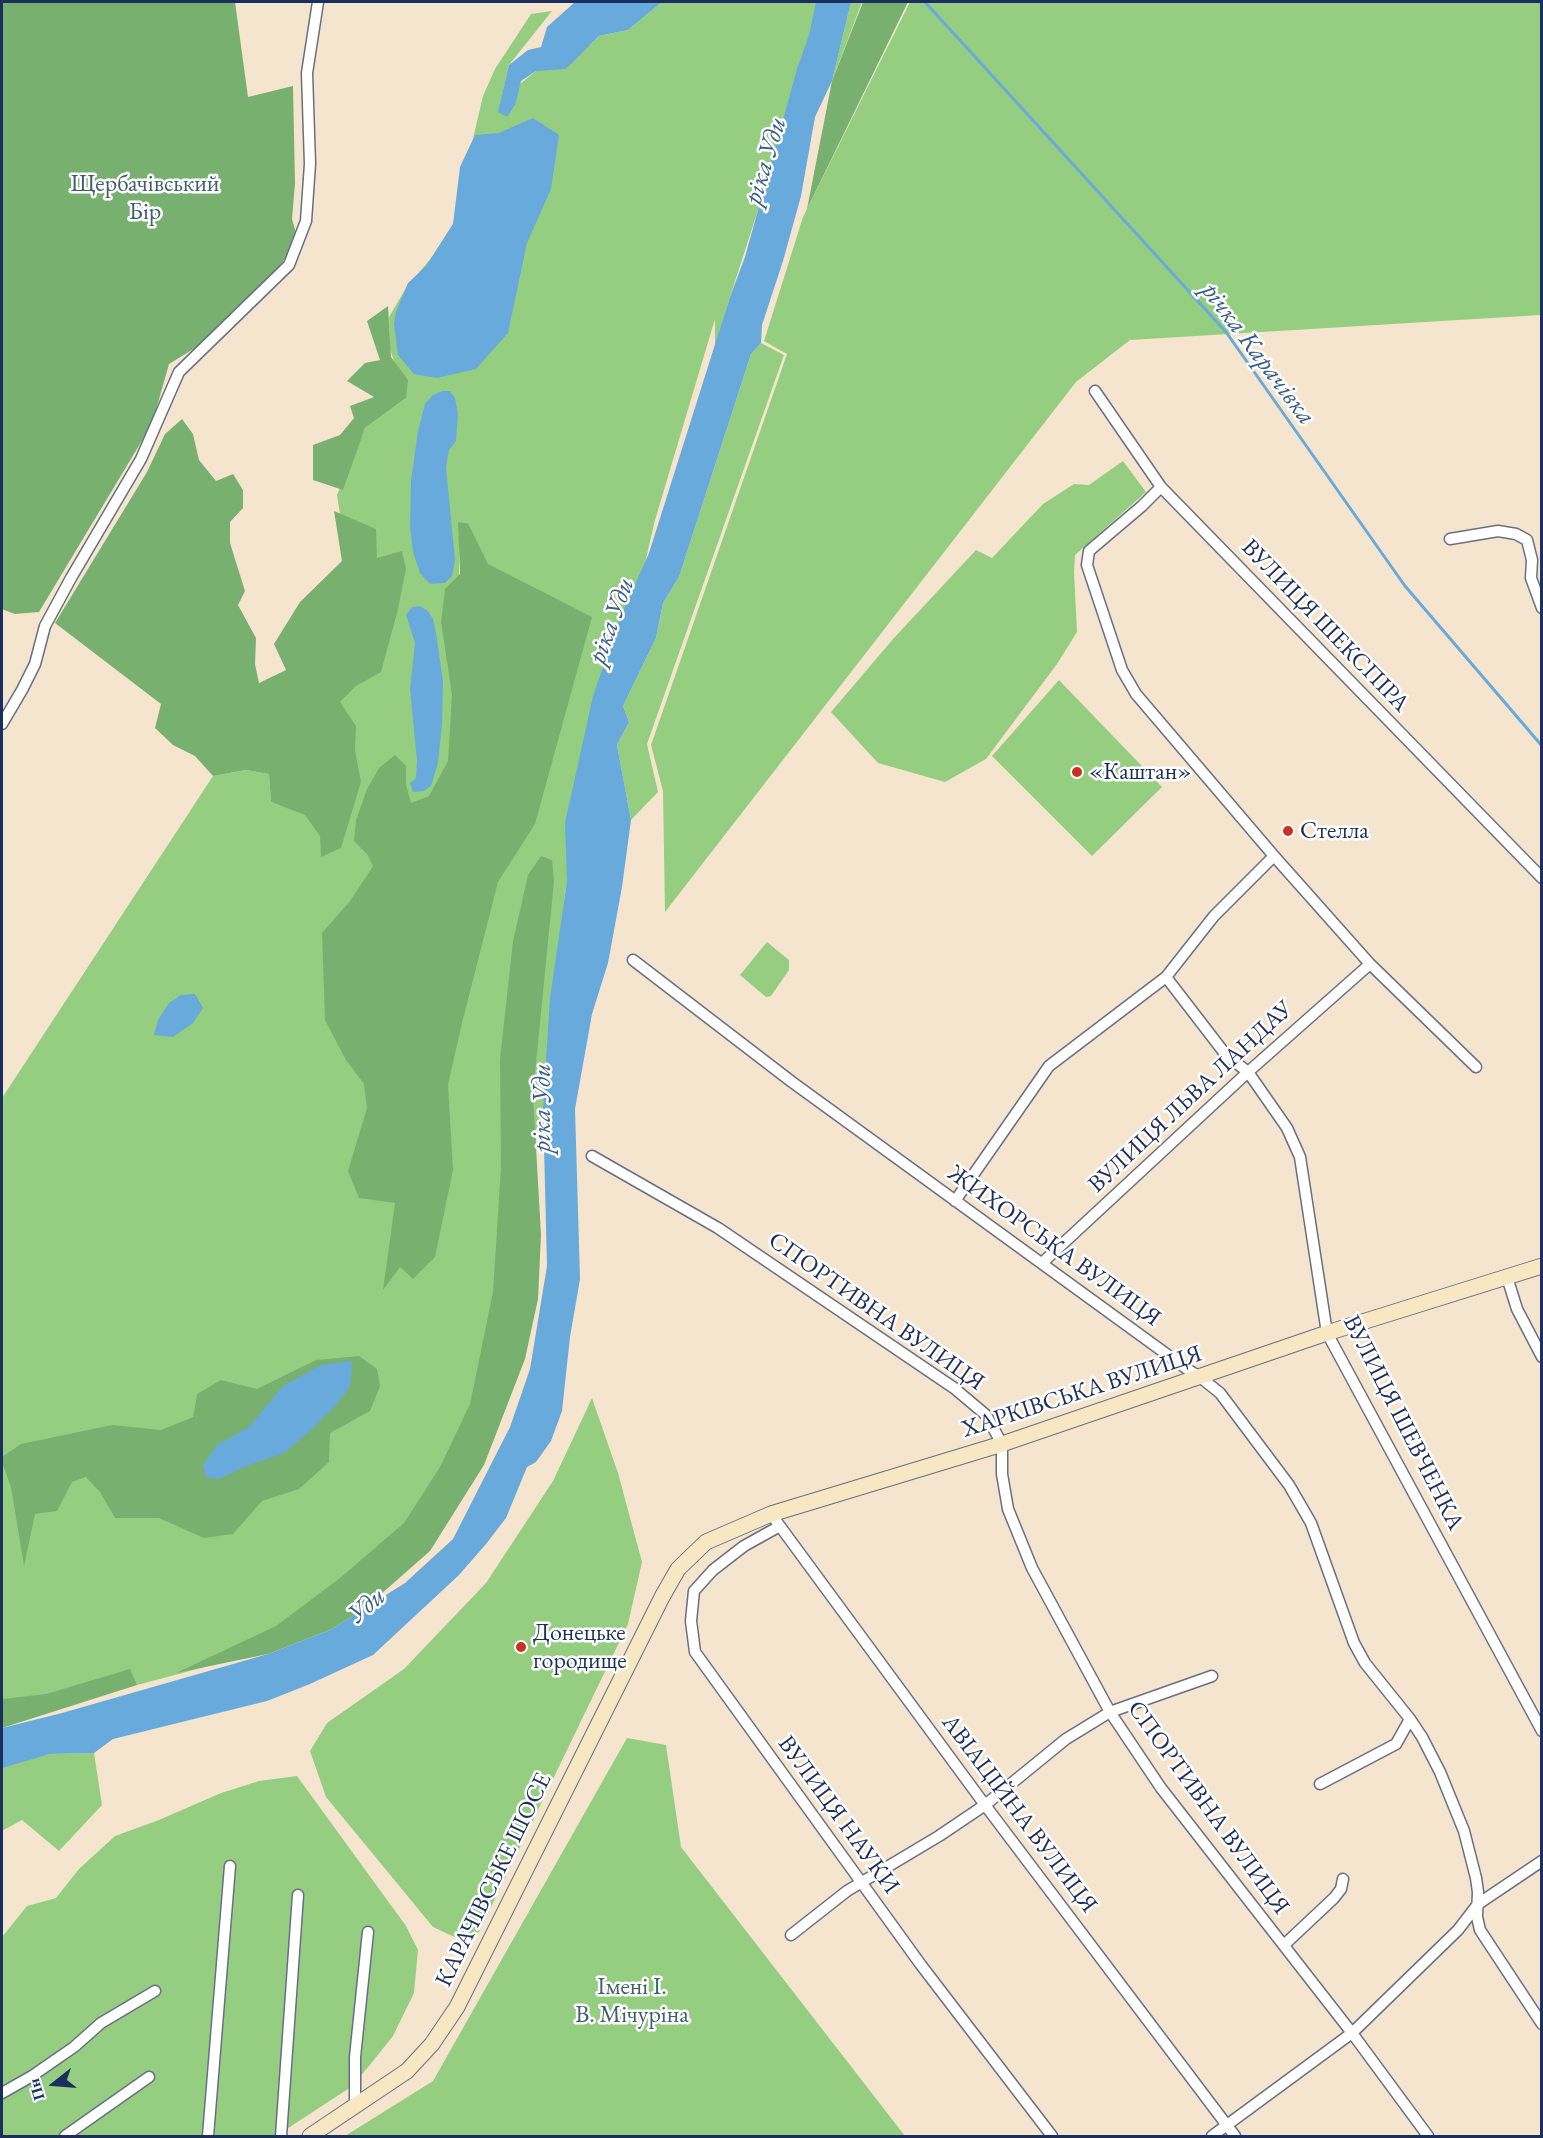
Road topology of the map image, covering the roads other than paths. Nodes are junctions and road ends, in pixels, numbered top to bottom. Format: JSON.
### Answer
{"nodes":[{"id":1,"x":318,"y":2,"type":"edge"},
{"id":2,"x":1095,"y":391,"type":"dead end"},
{"id":3,"x":1161,"y":487,"type":"junction"},
{"id":4,"x":1450,"y":539,"type":"dead end"},
{"id":5,"x":1542,"y":608,"type":"edge"},
{"id":6,"x":2,"y":724,"type":"edge"},
{"id":7,"x":1274,"y":856,"type":"junction"},
{"id":8,"x":1542,"y":878,"type":"edge"},
{"id":9,"x":633,"y":960,"type":"dead end"},
{"id":10,"x":1370,"y":964,"type":"junction"},
{"id":11,"x":1166,"y":977,"type":"junction"},
{"id":12,"x":1476,"y":1067,"type":"dead end"},
{"id":13,"x":1248,"y":1072,"type":"junction"},
{"id":14,"x":592,"y":1155,"type":"dead end"},
{"id":15,"x":955,"y":1201,"type":"junction"},
{"id":16,"x":1042,"y":1263,"type":"junction"},
{"id":17,"x":1542,"y":1266,"type":"edge"},
{"id":18,"x":1507,"y":1277,"type":"junction"},
{"id":19,"x":1327,"y":1333,"type":"junction"},
{"id":20,"x":1542,"y":1358,"type":"edge"},
{"id":21,"x":1200,"y":1377,"type":"junction"},
{"id":22,"x":1002,"y":1444,"type":"junction"},
{"id":23,"x":776,"y":1520,"type":"junction"},
{"id":24,"x":662,"y":1597,"type":"joint"},
{"id":25,"x":1212,"y":1676,"type":"dead end"},
{"id":26,"x":1110,"y":1712,"type":"junction"},
{"id":27,"x":1410,"y":1719,"type":"junction"},
{"id":28,"x":1540,"y":1724,"type":"edge"},
{"id":29,"x":1320,"y":1784,"type":"dead end"},
{"id":30,"x":985,"y":1805,"type":"junction"},
{"id":31,"x":1542,"y":1861,"type":"edge"},
{"id":32,"x":230,"y":1866,"type":"dead end"},
{"id":33,"x":1343,"y":1879,"type":"dead end"},
{"id":34,"x":862,"y":1882,"type":"junction"},
{"id":35,"x":298,"y":1894,"type":"dead end"},
{"id":36,"x":1478,"y":1904,"type":"junction"},
{"id":37,"x":368,"y":1932,"type":"dead end"},
{"id":38,"x":791,"y":1935,"type":"dead end"},
{"id":39,"x":1284,"y":1945,"type":"junction"},
{"id":40,"x":155,"y":1991,"type":"dead end"},
{"id":41,"x":1542,"y":2024,"type":"edge"},
{"id":42,"x":1352,"y":2032,"type":"junction"},
{"id":43,"x":149,"y":2077,"type":"dead end"},
{"id":44,"x":2,"y":2093,"type":"edge"},
{"id":45,"x":355,"y":2107,"type":"junction"},
{"id":46,"x":1226,"y":2125,"type":"junction"},
{"id":47,"x":65,"y":2136,"type":"edge"},
{"id":48,"x":208,"y":2136,"type":"edge"},
{"id":49,"x":282,"y":2136,"type":"edge"},
{"id":50,"x":310,"y":2136,"type":"edge"},
{"id":51,"x":1052,"y":2136,"type":"edge"},
{"id":52,"x":1212,"y":2136,"type":"edge"},
{"id":53,"x":1235,"y":2136,"type":"edge"},
{"id":54,"x":1428,"y":2136,"type":"edge"}],
"edges":[{"from":1,"to":6,"type":"street"},
{"from":2,"to":3,"type":"street","name":"ВУЛИЦЯ ШЕКСПІРА"},
{"from":3,"to":7,"type":"street"},
{"from":3,"to":8,"type":"street","name":"ВУЛИЦЯ ШЕКСПІРА"},
{"from":4,"to":5,"type":"street"},
{"from":7,"to":10,"type":"street"},
{"from":7,"to":11,"type":"street"},
{"from":9,"to":15,"type":"street","name":"ЖИХОРСЬКА ВУЛИЦЯ"},
{"from":10,"to":12,"type":"street"},
{"from":10,"to":13,"type":"street","name":"ВУЛИЦЯ ЛЬВА ЛАНДАУ"},
{"from":11,"to":13,"type":"street","name":"ВУЛИЦЯ ШЕВЧЕНКА"},
{"from":11,"to":15,"type":"street"},
{"from":13,"to":16,"type":"street","name":"ВУЛИЦЯ ЛЬВА ЛАНДАУ"},
{"from":13,"to":19,"type":"street","name":"ВУЛИЦЯ ШЕВЧЕНКА"},
{"from":14,"to":22,"type":"street","name":"СПОРТИВНА ВУЛИЦЯ"},
{"from":15,"to":16,"type":"street","name":"ЖИХОРСЬКА ВУЛИЦЯ"},
{"from":16,"to":21,"type":"street","name":"ЖИХОРСЬКА ВУЛИЦЯ"},
{"from":17,"to":18,"type":"main road","name":"ХАРКІВСЬКА ВУЛИЦЯ"},
{"from":18,"to":19,"type":"main road","name":"ХАРКІВСЬКА ВУЛИЦЯ"},
{"from":18,"to":20,"type":"street"},
{"from":19,"to":21,"type":"main road","name":"ХАРКІВСЬКА ВУЛИЦЯ"},
{"from":19,"to":28,"type":"street","name":"ВУЛИЦЯ ШЕВЧЕНКА"},
{"from":21,"to":22,"type":"main road","name":"ХАРКІВСЬКА ВУЛИЦЯ"},
{"from":21,"to":27,"type":"street","name":"ЖИХОРСЬКА ВУЛИЦЯ"},
{"from":22,"to":23,"type":"main road","name":"ХАРКІВСЬКА ВУЛИЦЯ"},
{"from":22,"to":26,"type":"street","name":"СПОРТИВНА ВУЛИЦЯ"},
{"from":23,"to":24,"type":"main road","name":"ХАРКІВСЬКА ВУЛИЦЯ"},
{"from":23,"to":30,"type":"street","name":"АВІАЦІЙНА ВУЛИЦЯ"},
{"from":23,"to":34,"type":"street","name":"ВУЛИЦЯ НАУКИ"},
{"from":24,"to":45,"type":"main road","name":"КАРАЧІВСЬКЕ ШОСЕ"},
{"from":25,"to":26,"type":"street"},
{"from":26,"to":30,"type":"street"},
{"from":26,"to":39,"type":"street","name":"СПОРТИВНА ВУЛИЦЯ"},
{"from":27,"to":29,"type":"street"},
{"from":27,"to":36,"type":"street","name":"ЖИХОРСЬКА ВУЛИЦЯ"},
{"from":30,"to":34,"type":"street"},
{"from":30,"to":46,"type":"street","name":"АВІАЦІЙНА ВУЛИЦЯ"},
{"from":31,"to":36,"type":"street"},
{"from":32,"to":48,"type":"street"},
{"from":33,"to":39,"type":"street"},
{"from":34,"to":38,"type":"street"},
{"from":34,"to":51,"type":"street","name":"ВУЛИЦЯ НАУКИ"},
{"from":35,"to":49,"type":"street"},
{"from":36,"to":41,"type":"street","name":"ЖИХОРСЬКА ВУЛИЦЯ"},
{"from":36,"to":42,"type":"street"},
{"from":37,"to":45,"type":"street"},
{"from":39,"to":42,"type":"street","name":"СПОРТИВНА ВУЛИЦЯ"},
{"from":40,"to":44,"type":"street"},
{"from":42,"to":46,"type":"street"},
{"from":42,"to":54,"type":"street","name":"СПОРТИВНА ВУЛИЦЯ"},
{"from":43,"to":47,"type":"street"},
{"from":45,"to":50,"type":"main road","name":"КАРАЧІВСЬКЕ ШОСЕ"},
{"from":46,"to":52,"type":"street"},
{"from":46,"to":53,"type":"street","name":"АВІАЦІЙНА ВУЛИЦЯ"}]}
